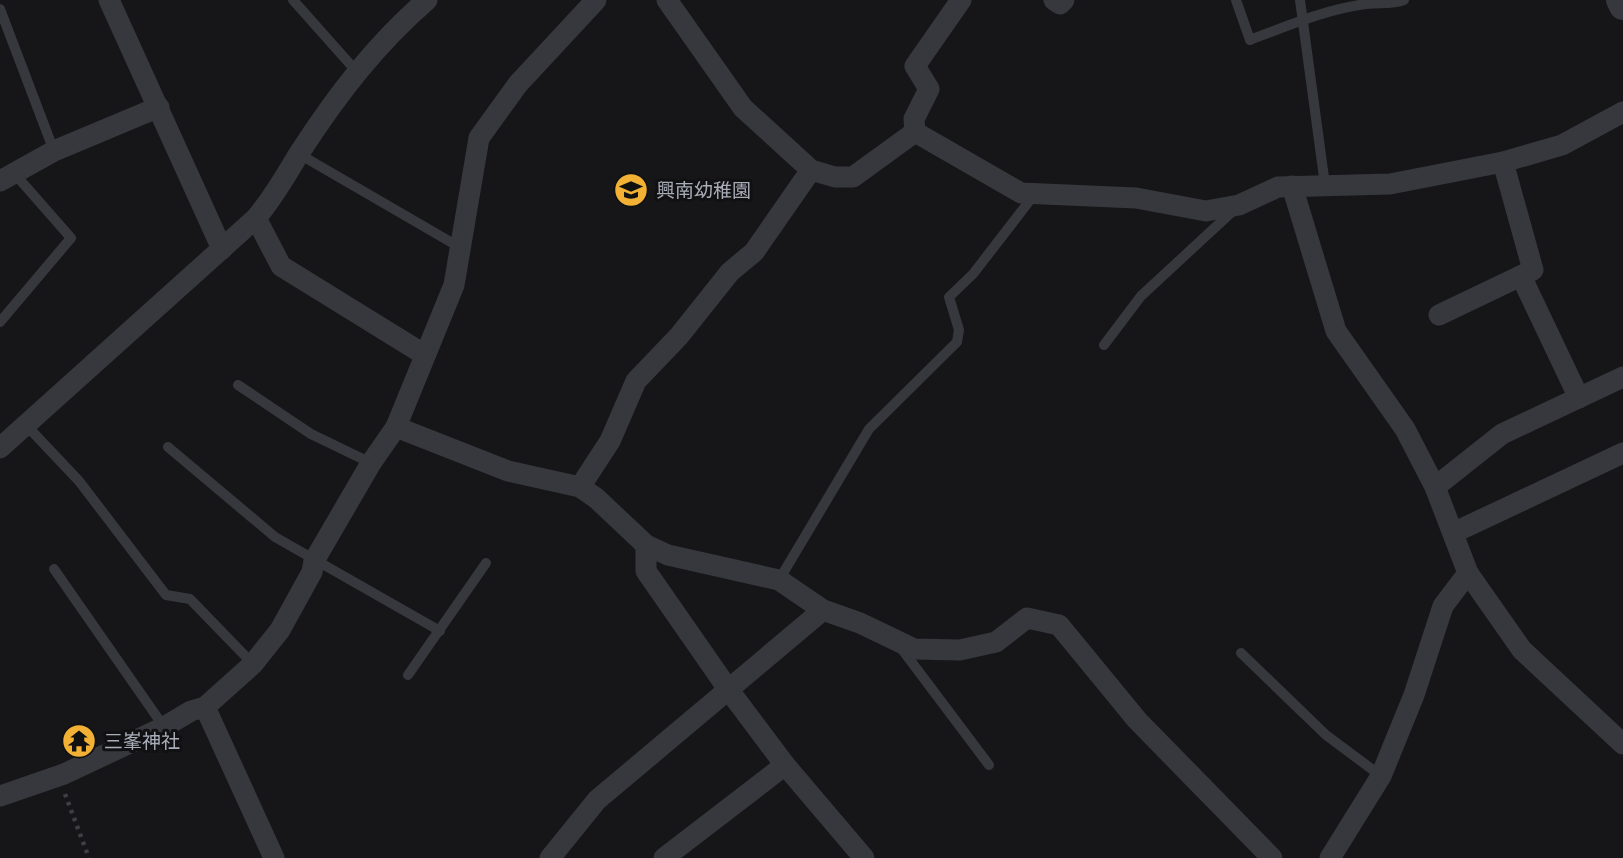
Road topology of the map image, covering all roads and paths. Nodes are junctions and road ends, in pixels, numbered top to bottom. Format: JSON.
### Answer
{"nodes":[{"id":1,"x":109,"y":0,"type":"edge"},
{"id":2,"x":293,"y":0,"type":"edge"},
{"id":3,"x":427,"y":0,"type":"edge"},
{"id":4,"x":596,"y":0,"type":"edge"},
{"id":5,"x":667,"y":0,"type":"edge"},
{"id":6,"x":961,"y":0,"type":"edge"},
{"id":7,"x":1054,"y":0,"type":"edge"},
{"id":8,"x":1065,"y":0,"type":"edge"},
{"id":9,"x":1236,"y":0,"type":"edge"},
{"id":10,"x":1300,"y":0,"type":"edge"},
{"id":11,"x":1404,"y":0,"type":"edge"},
{"id":12,"x":1620,"y":0,"type":"edge"},
{"id":13,"x":1623,"y":6,"type":"edge"},
{"id":14,"x":0,"y":9,"type":"edge"},
{"id":15,"x":1303,"y":19,"type":"junction"},
{"id":16,"x":357,"y":72,"type":"junction"},
{"id":17,"x":159,"y":107,"type":"junction"},
{"id":18,"x":1623,"y":112,"type":"edge"},
{"id":19,"x":915,"y":132,"type":"junction"},
{"id":20,"x":54,"y":151,"type":"junction"},
{"id":21,"x":299,"y":154,"type":"junction"},
{"id":22,"x":1503,"y":162,"type":"junction"},
{"id":23,"x":811,"y":170,"type":"junction"},
{"id":24,"x":7,"y":177,"type":"edge"},
{"id":25,"x":1325,"y":185,"type":"junction"},
{"id":26,"x":1292,"y":186,"type":"junction"},
{"id":27,"x":1034,"y":195,"type":"junction"},
{"id":28,"x":1239,"y":205,"type":"junction"},
{"id":29,"x":256,"y":218,"type":"junction"},
{"id":30,"x":222,"y":248,"type":"junction"},
{"id":31,"x":461,"y":248,"type":"junction"},
{"id":32,"x":1521,"y":276,"type":"junction"},
{"id":33,"x":1439,"y":315,"type":"dead end"},
{"id":34,"x":0,"y":322,"type":"edge"},
{"id":35,"x":1104,"y":345,"type":"dead end"},
{"id":36,"x":425,"y":355,"type":"junction"},
{"id":37,"x":238,"y":385,"type":"dead end"},
{"id":38,"x":1620,"y":385,"type":"edge"},
{"id":39,"x":1579,"y":398,"type":"junction"},
{"id":40,"x":26,"y":425,"type":"junction"},
{"id":41,"x":396,"y":427,"type":"junction"},
{"id":42,"x":168,"y":447,"type":"dead end"},
{"id":43,"x":0,"y":448,"type":"edge"},
{"id":44,"x":1623,"y":453,"type":"edge"},
{"id":45,"x":371,"y":463,"type":"junction"},
{"id":46,"x":580,"y":487,"type":"junction"},
{"id":47,"x":1435,"y":487,"type":"junction"},
{"id":48,"x":1453,"y":533,"type":"junction"},
{"id":49,"x":646,"y":545,"type":"junction"},
{"id":50,"x":314,"y":561,"type":"junction"},
{"id":51,"x":486,"y":563,"type":"dead end"},
{"id":52,"x":54,"y":569,"type":"dead end"},
{"id":53,"x":1468,"y":573,"type":"junction"},
{"id":54,"x":779,"y":580,"type":"junction"},
{"id":55,"x":823,"y":610,"type":"junction"},
{"id":56,"x":440,"y":631,"type":"junction"},
{"id":57,"x":895,"y":640,"type":"junction"},
{"id":58,"x":1241,"y":653,"type":"dead end"},
{"id":59,"x":253,"y":664,"type":"junction"},
{"id":60,"x":408,"y":676,"type":"dead end"},
{"id":61,"x":728,"y":689,"type":"junction"},
{"id":62,"x":205,"y":708,"type":"junction"},
{"id":63,"x":164,"y":727,"type":"junction"},
{"id":64,"x":1623,"y":744,"type":"edge"},
{"id":65,"x":785,"y":765,"type":"junction"},
{"id":66,"x":989,"y":765,"type":"dead end"},
{"id":67,"x":1381,"y":776,"type":"junction"},
{"id":68,"x":63,"y":787,"type":"dead end"},
{"id":69,"x":0,"y":796,"type":"edge"},
{"id":70,"x":89,"y":858,"type":"edge"},
{"id":71,"x":274,"y":858,"type":"edge"},
{"id":72,"x":550,"y":858,"type":"edge"},
{"id":73,"x":664,"y":858,"type":"edge"},
{"id":74,"x":864,"y":858,"type":"edge"},
{"id":75,"x":1272,"y":858,"type":"edge"},
{"id":76,"x":1330,"y":858,"type":"edge"}],
"edges":[{"from":1,"to":17,"type":"street"},
{"from":2,"to":16,"type":"lane"},
{"from":3,"to":16,"type":"street"},
{"from":4,"to":31,"type":"street"},
{"from":5,"to":23,"type":"street"},
{"from":6,"to":19,"type":"street"},
{"from":7,"to":8,"type":"street"},
{"from":9,"to":15,"type":"lane"},
{"from":10,"to":15,"type":"lane"},
{"from":11,"to":15,"type":"lane"},
{"from":12,"to":13,"type":"street"},
{"from":14,"to":20,"type":"lane"},
{"from":15,"to":25,"type":"lane"},
{"from":16,"to":21,"type":"street"},
{"from":17,"to":20,"type":"street"},
{"from":17,"to":30,"type":"street"},
{"from":18,"to":22,"type":"street"},
{"from":19,"to":23,"type":"street"},
{"from":19,"to":27,"type":"street"},
{"from":20,"to":24,"type":"street"},
{"from":21,"to":29,"type":"street"},
{"from":21,"to":31,"type":"lane"},
{"from":22,"to":25,"type":"street"},
{"from":22,"to":32,"type":"street"},
{"from":23,"to":46,"type":"street"},
{"from":24,"to":34,"type":"lane"},
{"from":25,"to":26,"type":"street"},
{"from":26,"to":28,"type":"street"},
{"from":26,"to":47,"type":"street"},
{"from":27,"to":28,"type":"street"},
{"from":27,"to":54,"type":"lane"},
{"from":28,"to":35,"type":"lane"},
{"from":29,"to":30,"type":"street"},
{"from":29,"to":36,"type":"street"},
{"from":30,"to":40,"type":"street"},
{"from":31,"to":36,"type":"street"},
{"from":32,"to":33,"type":"street"},
{"from":32,"to":39,"type":"street"},
{"from":36,"to":41,"type":"street"},
{"from":37,"to":45,"type":"lane"},
{"from":38,"to":39,"type":"street"},
{"from":39,"to":47,"type":"street"},
{"from":40,"to":43,"type":"street"},
{"from":40,"to":59,"type":"lane"},
{"from":41,"to":45,"type":"street"},
{"from":41,"to":46,"type":"street"},
{"from":42,"to":50,"type":"lane"},
{"from":44,"to":48,"type":"street"},
{"from":45,"to":50,"type":"street"},
{"from":46,"to":49,"type":"street"},
{"from":47,"to":48,"type":"street"},
{"from":48,"to":53,"type":"street"},
{"from":49,"to":54,"type":"street"},
{"from":49,"to":61,"type":"street"},
{"from":50,"to":56,"type":"lane"},
{"from":50,"to":59,"type":"street"},
{"from":51,"to":56,"type":"lane"},
{"from":52,"to":63,"type":"lane"},
{"from":53,"to":64,"type":"street"},
{"from":53,"to":67,"type":"street"},
{"from":54,"to":55,"type":"street"},
{"from":55,"to":57,"type":"street"},
{"from":55,"to":61,"type":"street"},
{"from":56,"to":60,"type":"lane"},
{"from":57,"to":66,"type":"lane"},
{"from":57,"to":75,"type":"street"},
{"from":58,"to":67,"type":"lane"},
{"from":59,"to":62,"type":"street"},
{"from":61,"to":65,"type":"street"},
{"from":61,"to":72,"type":"street"},
{"from":62,"to":63,"type":"street"},
{"from":62,"to":71,"type":"street"},
{"from":63,"to":69,"type":"street"},
{"from":65,"to":73,"type":"street"},
{"from":65,"to":74,"type":"street"},
{"from":67,"to":76,"type":"street"},
{"from":68,"to":70,"type":"path"}]}
